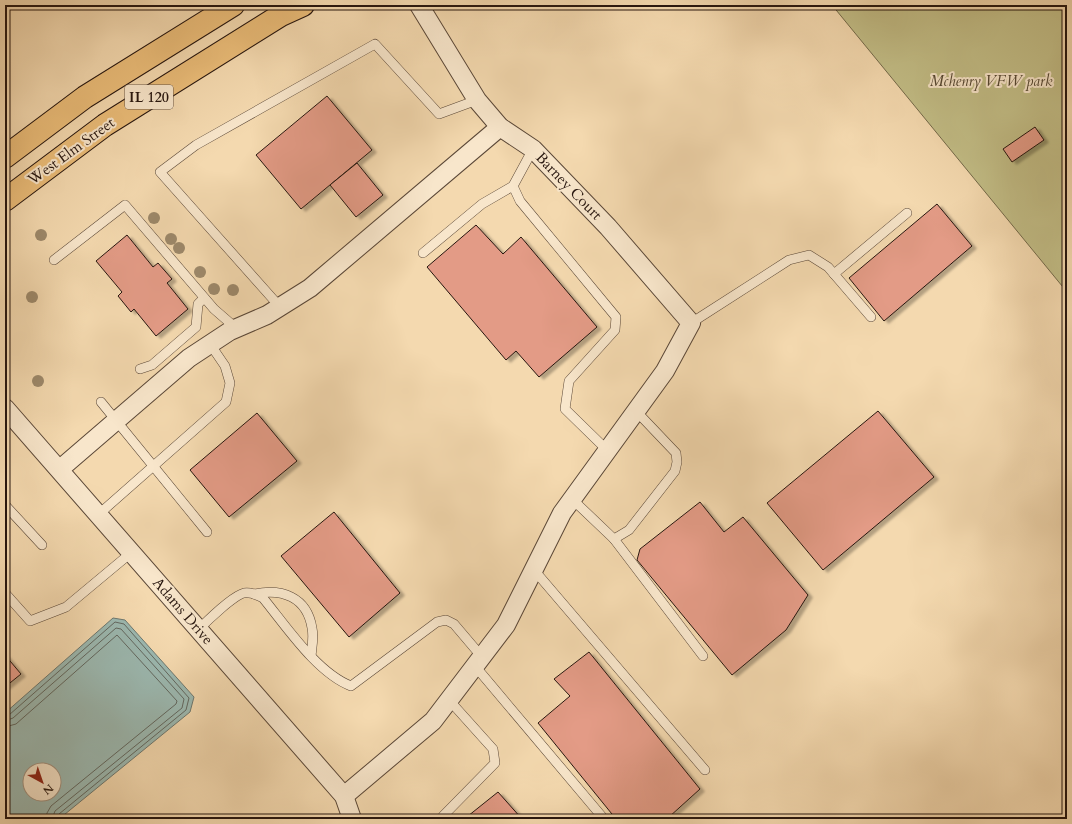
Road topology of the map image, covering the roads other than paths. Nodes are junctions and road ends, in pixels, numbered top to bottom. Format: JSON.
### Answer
{"nodes":[{"id":1,"x":234,"y":5,"type":"edge"},
{"id":2,"x":303,"y":5,"type":"edge"},
{"id":3,"x":419,"y":5,"type":"edge"},
{"id":4,"x":477,"y":100,"type":"junction"},
{"id":5,"x":500,"y":127,"type":"junction"},
{"id":6,"x":533,"y":149,"type":"junction"},
{"id":7,"x":5,"y":157,"type":"edge"},
{"id":8,"x":512,"y":186,"type":"junction"},
{"id":9,"x":5,"y":200,"type":"edge"},
{"id":10,"x":907,"y":213,"type":"dead end"},
{"id":11,"x":423,"y":253,"type":"dead end"},
{"id":12,"x":54,"y":260,"type":"dead end"},
{"id":13,"x":834,"y":274,"type":"junction"},
{"id":14,"x":204,"y":298,"type":"junction"},
{"id":15,"x":280,"y":307,"type":"junction"},
{"id":16,"x":871,"y":317,"type":"dead end"},
{"id":17,"x":691,"y":323,"type":"junction"},
{"id":18,"x":237,"y":329,"type":"junction"},
{"id":19,"x":210,"y":344,"type":"junction"},
{"id":20,"x":140,"y":369,"type":"dead end"},
{"id":21,"x":100,"y":402,"type":"dead end"},
{"id":22,"x":5,"y":408,"type":"edge"},
{"id":23,"x":636,"y":411,"type":"junction"},
{"id":24,"x":116,"y":420,"type":"junction"},
{"id":25,"x":608,"y":450,"type":"junction"},
{"id":26,"x":153,"y":466,"type":"junction"},
{"id":27,"x":60,"y":469,"type":"junction"},
{"id":28,"x":572,"y":500,"type":"junction"},
{"id":29,"x":5,"y":505,"type":"edge"},
{"id":30,"x":99,"y":514,"type":"junction"},
{"id":31,"x":207,"y":532,"type":"dead end"},
{"id":32,"x":614,"y":539,"type":"junction"},
{"id":33,"x":42,"y":545,"type":"dead end"},
{"id":34,"x":132,"y":552,"type":"junction"},
{"id":35,"x":534,"y":570,"type":"junction"},
{"id":36,"x":5,"y":593,"type":"edge"},
{"id":37,"x":254,"y":594,"type":"junction"},
{"id":38,"x":199,"y":628,"type":"junction"},
{"id":39,"x":311,"y":656,"type":"junction"},
{"id":40,"x":703,"y":656,"type":"dead end"},
{"id":41,"x":479,"y":661,"type":"junction"},
{"id":42,"x":449,"y":700,"type":"junction"},
{"id":43,"x":705,"y":770,"type":"dead end"},
{"id":44,"x":344,"y":796,"type":"junction"},
{"id":45,"x":352,"y":819,"type":"edge"},
{"id":46,"x":443,"y":819,"type":"edge"},
{"id":47,"x":604,"y":819,"type":"edge"}],
"edges":[{"from":1,"to":7,"type":"main road","number":"IL 120"},
{"from":2,"to":9,"type":"main road","name":"West Elm Street","number":"IL 120"},
{"from":3,"to":4,"type":"street","name":"Barney Court"},
{"from":4,"to":5,"type":"street","name":"Barney Court"},
{"from":4,"to":15,"type":"lane"},
{"from":5,"to":6,"type":"street","name":"Barney Court"},
{"from":5,"to":15,"type":"street"},
{"from":6,"to":8,"type":"lane"},
{"from":6,"to":17,"type":"street","name":"Barney Court"},
{"from":8,"to":11,"type":"lane"},
{"from":8,"to":25,"type":"lane"},
{"from":10,"to":13,"type":"lane"},
{"from":12,"to":14,"type":"lane"},
{"from":13,"to":16,"type":"lane"},
{"from":13,"to":17,"type":"lane"},
{"from":14,"to":18,"type":"lane"},
{"from":14,"to":20,"type":"lane"},
{"from":15,"to":18,"type":"street"},
{"from":17,"to":23,"type":"street"},
{"from":18,"to":19,"type":"street"},
{"from":19,"to":24,"type":"street"},
{"from":19,"to":26,"type":"lane"},
{"from":21,"to":24,"type":"lane"},
{"from":22,"to":27,"type":"street","name":"Adams Drive"},
{"from":23,"to":25,"type":"street"},
{"from":23,"to":32,"type":"lane"},
{"from":24,"to":26,"type":"lane"},
{"from":24,"to":27,"type":"street"},
{"from":25,"to":28,"type":"street"},
{"from":26,"to":30,"type":"lane"},
{"from":26,"to":31,"type":"lane"},
{"from":27,"to":30,"type":"street","name":"Adams Drive"},
{"from":28,"to":32,"type":"lane"},
{"from":28,"to":35,"type":"street"},
{"from":29,"to":33,"type":"lane"},
{"from":30,"to":34,"type":"street","name":"Adams Drive"},
{"from":32,"to":40,"type":"lane"},
{"from":34,"to":36,"type":"lane"},
{"from":34,"to":38,"type":"street","name":"Adams Drive"},
{"from":35,"to":41,"type":"street"},
{"from":35,"to":43,"type":"lane"},
{"from":37,"to":38,"type":"lane"},
{"from":37,"to":39,"type":"lane"},
{"from":37,"to":39,"type":"lane"},
{"from":38,"to":44,"type":"street","name":"Adams Drive"},
{"from":39,"to":41,"type":"lane"},
{"from":41,"to":42,"type":"street"},
{"from":41,"to":47,"type":"lane"},
{"from":42,"to":44,"type":"street"},
{"from":42,"to":46,"type":"lane"},
{"from":44,"to":45,"type":"street","name":"Adams Drive"}]}
